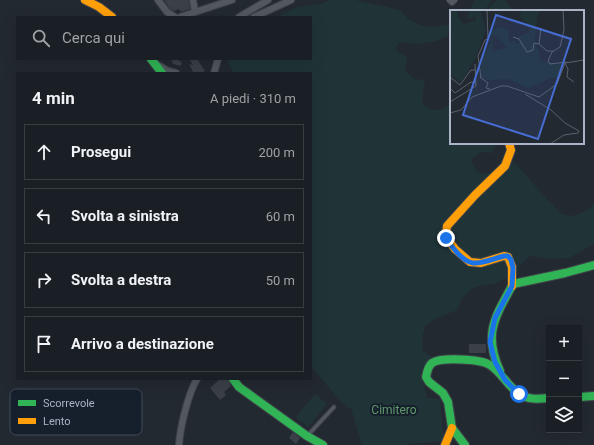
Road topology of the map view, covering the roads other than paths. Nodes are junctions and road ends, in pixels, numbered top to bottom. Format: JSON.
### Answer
{"nodes":[{"id":1,"x":85,"y":0,"type":"edge"},
{"id":2,"x":158,"y":0,"type":"edge"},
{"id":3,"x":193,"y":0,"type":"edge"},
{"id":4,"x":232,"y":0,"type":"edge"},
{"id":5,"x":268,"y":0,"type":"edge"},
{"id":6,"x":291,"y":0,"type":"edge"},
{"id":7,"x":194,"y":12,"type":"junction"},
{"id":8,"x":111,"y":16,"type":"edge"},
{"id":9,"x":173,"y":16,"type":"edge"},
{"id":10,"x":183,"y":16,"type":"edge"},
{"id":11,"x":241,"y":16,"type":"edge"},
{"id":12,"x":256,"y":16,"type":"edge"},
{"id":13,"x":218,"y":60,"type":"edge"},
{"id":14,"x":152,"y":61,"type":"edge"},
{"id":15,"x":161,"y":72,"type":"edge"},
{"id":16,"x":172,"y":72,"type":"edge"},
{"id":17,"x":214,"y":72,"type":"edge"},
{"id":18,"x":509,"y":144,"type":"edge"},
{"id":19,"x":594,"y":265,"type":"edge"},
{"id":20,"x":512,"y":286,"type":"junction"},
{"id":21,"x":196,"y":380,"type":"edge"},
{"id":22,"x":233,"y":380,"type":"edge"},
{"id":23,"x":505,"y":380,"type":"junction"},
{"id":24,"x":582,"y":396,"type":"edge"},
{"id":25,"x":594,"y":396,"type":"edge"},
{"id":26,"x":546,"y":398,"type":"edge"},
{"id":27,"x":334,"y":407,"type":"dead end"},
{"id":28,"x":452,"y":428,"type":"junction"},
{"id":29,"x":307,"y":436,"type":"junction"},
{"id":30,"x":179,"y":445,"type":"edge"},
{"id":31,"x":323,"y":445,"type":"edge"},
{"id":32,"x":445,"y":445,"type":"edge"},
{"id":33,"x":465,"y":445,"type":"edge"}],
"edges":[{"from":1,"to":8,"type":"street"},
{"from":2,"to":9,"type":"street"},
{"from":3,"to":7,"type":"street"},
{"from":4,"to":7,"type":"street"},
{"from":5,"to":11,"type":"street"},
{"from":6,"to":12,"type":"street"},
{"from":7,"to":10,"type":"street"},
{"from":13,"to":17,"type":"street"},
{"from":14,"to":15,"type":"street"},
{"from":14,"to":16,"type":"street"},
{"from":18,"to":20,"type":"street"},
{"from":19,"to":20,"type":"street"},
{"from":20,"to":23,"type":"street"},
{"from":21,"to":30,"type":"street"},
{"from":22,"to":29,"type":"street"},
{"from":23,"to":26,"type":"street"},
{"from":23,"to":28,"type":"street"},
{"from":24,"to":25,"type":"street"},
{"from":27,"to":29,"type":"lane"},
{"from":28,"to":32,"type":"street"},
{"from":28,"to":33,"type":"street"},
{"from":29,"to":31,"type":"street"}]}
